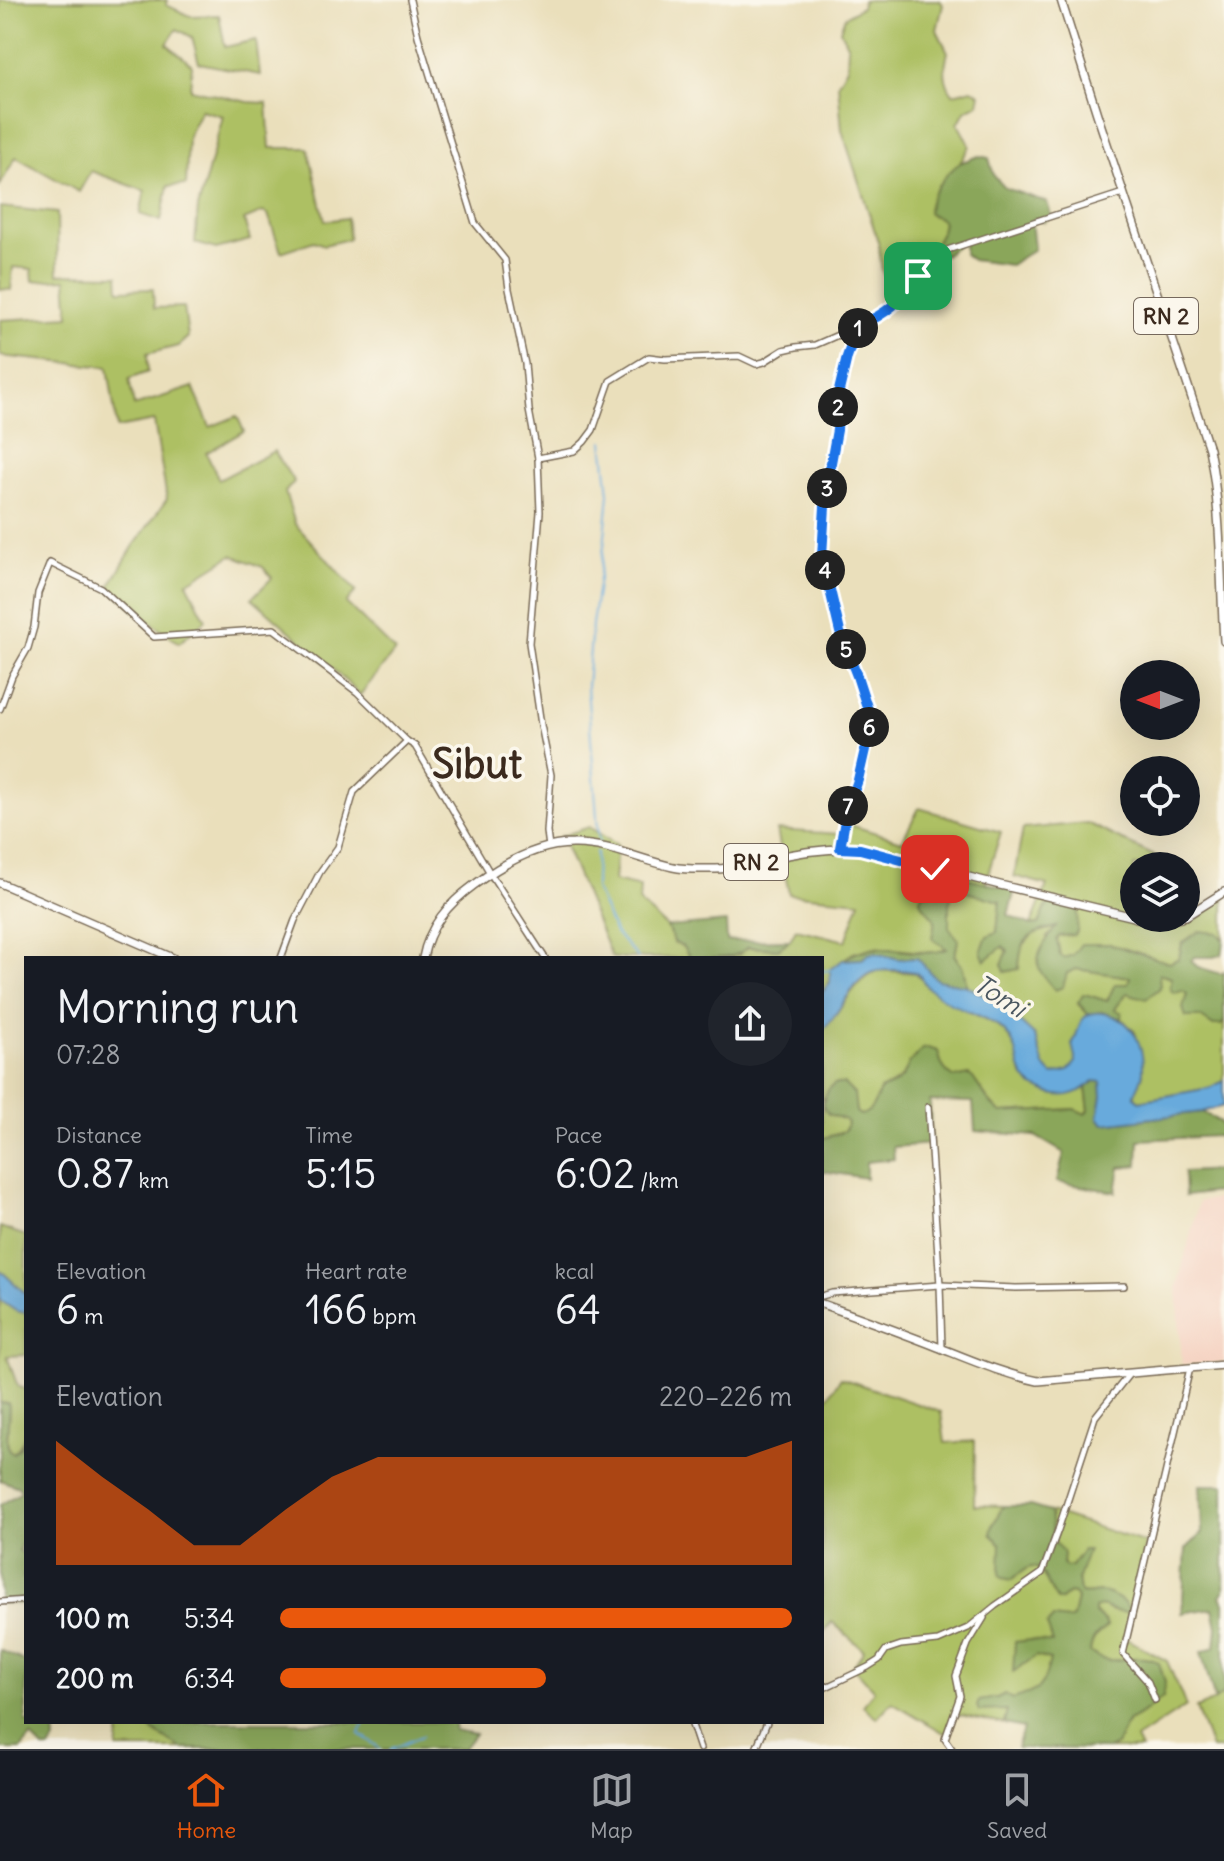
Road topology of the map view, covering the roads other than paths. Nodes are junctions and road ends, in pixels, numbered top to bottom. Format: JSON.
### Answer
{"nodes":[{"id":1,"x":410,"y":0,"type":"edge"},
{"id":2,"x":1061,"y":0,"type":"edge"},
{"id":3,"x":1124,"y":193,"type":"junction"},
{"id":4,"x":858,"y":326,"type":"junction"},
{"id":5,"x":538,"y":458,"type":"junction"},
{"id":6,"x":1224,"y":641,"type":"edge"},
{"id":7,"x":0,"y":709,"type":"edge"},
{"id":8,"x":407,"y":741,"type":"junction"},
{"id":9,"x":549,"y":847,"type":"junction"},
{"id":10,"x":840,"y":848,"type":"junction"},
{"id":11,"x":490,"y":873,"type":"junction"},
{"id":12,"x":0,"y":883,"type":"edge"},
{"id":13,"x":1224,"y":892,"type":"edge"},
{"id":14,"x":1200,"y":907,"type":"edge"},
{"id":15,"x":1120,"y":914,"type":"edge"},
{"id":16,"x":168,"y":956,"type":"edge"},
{"id":17,"x":282,"y":956,"type":"edge"},
{"id":18,"x":424,"y":956,"type":"edge"},
{"id":19,"x":544,"y":956,"type":"edge"},
{"id":20,"x":928,"y":1107,"type":"dead end"},
{"id":21,"x":940,"y":1285,"type":"junction"},
{"id":22,"x":1124,"y":1286,"type":"dead end"},
{"id":23,"x":824,"y":1295,"type":"edge"},
{"id":24,"x":824,"y":1305,"type":"edge"},
{"id":25,"x":942,"y":1348,"type":"junction"},
{"id":26,"x":1224,"y":1365,"type":"edge"},
{"id":27,"x":1190,"y":1368,"type":"junction"},
{"id":28,"x":1130,"y":1372,"type":"junction"},
{"id":29,"x":24,"y":1600,"type":"edge"},
{"id":30,"x":0,"y":1602,"type":"edge"},
{"id":31,"x":995,"y":1606,"type":"junction"},
{"id":32,"x":824,"y":1688,"type":"edge"},
{"id":33,"x":1155,"y":1700,"type":"dead end"},
{"id":34,"x":692,"y":1724,"type":"edge"},
{"id":35,"x":766,"y":1724,"type":"edge"},
{"id":36,"x":700,"y":1749,"type":"edge"},
{"id":37,"x":756,"y":1749,"type":"edge"},
{"id":38,"x":952,"y":1749,"type":"edge"}],
"edges":[{"from":1,"to":5,"type":"street"},
{"from":2,"to":3,"type":"main road","number":"RN 2"},
{"from":3,"to":4,"type":"street"},
{"from":3,"to":6,"type":"main road","number":"RN 2"},
{"from":4,"to":5,"type":"street"},
{"from":4,"to":10,"type":"street"},
{"from":5,"to":9,"type":"street"},
{"from":7,"to":8,"type":"street"},
{"from":8,"to":11,"type":"street"},
{"from":8,"to":17,"type":"street"},
{"from":9,"to":10,"type":"main road","number":"RN 2"},
{"from":9,"to":11,"type":"main road","number":"RN 2"},
{"from":10,"to":15,"type":"main road","number":"RN 2"},
{"from":11,"to":18,"type":"main road","number":"RN 2"},
{"from":11,"to":19,"type":"street"},
{"from":12,"to":16,"type":"main road"},
{"from":13,"to":14,"type":"main road","number":"RN 2"},
{"from":20,"to":21,"type":"street"},
{"from":21,"to":22,"type":"street"},
{"from":21,"to":23,"type":"street"},
{"from":21,"to":25,"type":"street"},
{"from":24,"to":25,"type":"main road"},
{"from":25,"to":28,"type":"main road"},
{"from":26,"to":27,"type":"main road"},
{"from":27,"to":28,"type":"main road"},
{"from":27,"to":33,"type":"street"},
{"from":28,"to":31,"type":"street"},
{"from":29,"to":30,"type":"street"},
{"from":31,"to":32,"type":"street"},
{"from":31,"to":38,"type":"street"},
{"from":34,"to":36,"type":"street"},
{"from":35,"to":37,"type":"street"}]}
